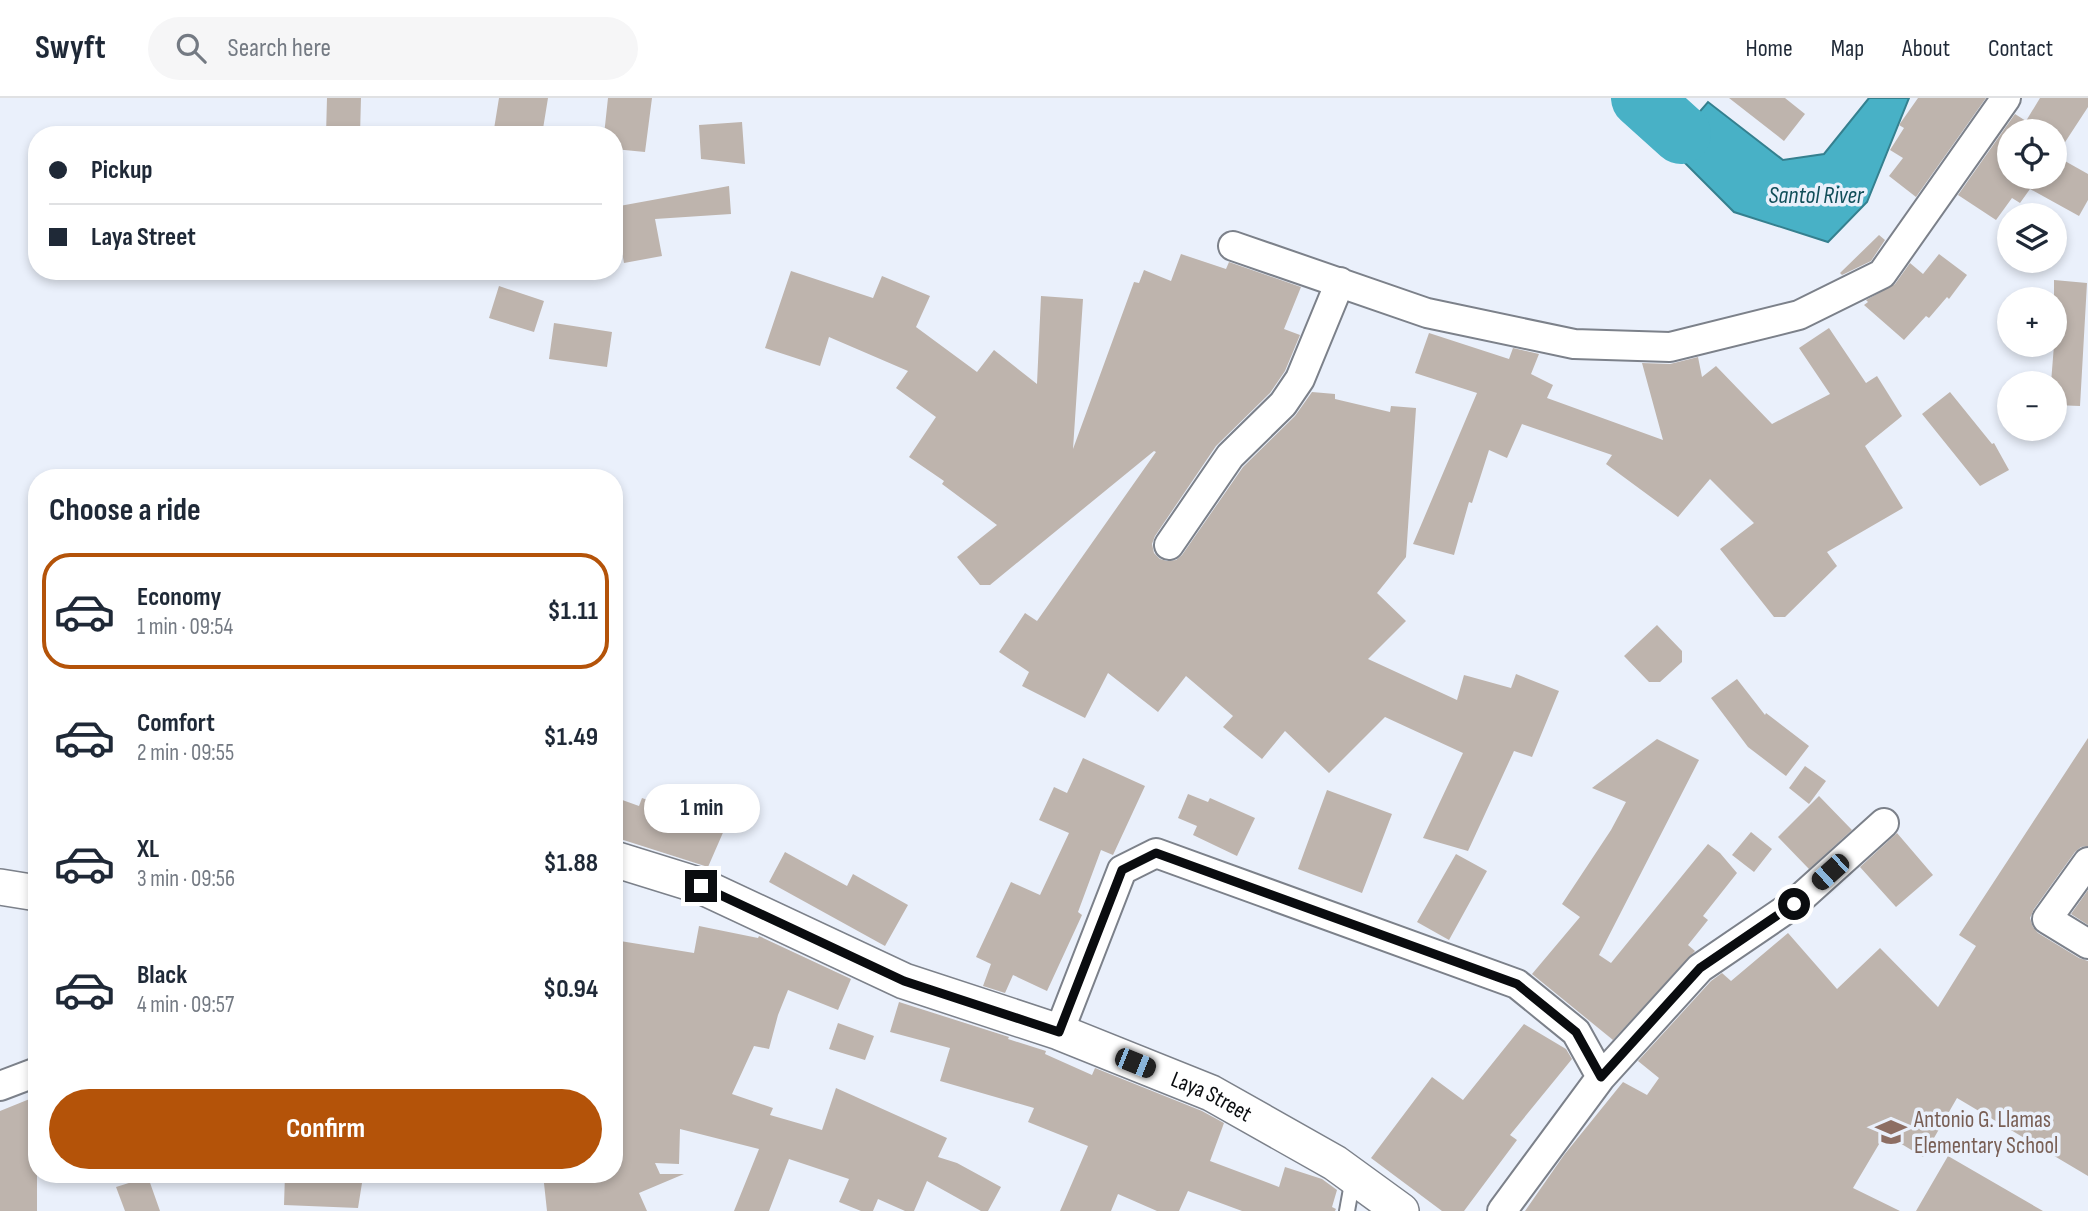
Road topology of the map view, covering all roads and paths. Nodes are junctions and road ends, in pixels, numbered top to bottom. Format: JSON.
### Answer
{"nodes":[{"id":1,"x":2006,"y":98,"type":"edge"},
{"id":2,"x":1233,"y":246,"type":"dead end"},
{"id":3,"x":1340,"y":282,"type":"junction"},
{"id":4,"x":1169,"y":545,"type":"dead end"},
{"id":5,"x":1884,"y":823,"type":"dead end"},
{"id":6,"x":623,"y":862,"type":"edge"},
{"id":7,"x":2088,"y":863,"type":"edge"},
{"id":8,"x":0,"y":887,"type":"edge"},
{"id":9,"x":28,"y":892,"type":"edge"},
{"id":10,"x":2088,"y":944,"type":"edge"},
{"id":11,"x":1059,"y":1032,"type":"junction"},
{"id":12,"x":28,"y":1075,"type":"edge"},
{"id":13,"x":1601,"y":1077,"type":"junction"},
{"id":14,"x":0,"y":1086,"type":"edge"},
{"id":15,"x":1353,"y":1176,"type":"junction"},
{"id":16,"x":1347,"y":1211,"type":"edge"},
{"id":17,"x":1401,"y":1211,"type":"edge"},
{"id":18,"x":1502,"y":1211,"type":"edge"}],
"edges":[{"from":1,"to":3,"type":"street"},
{"from":2,"to":3,"type":"street"},
{"from":3,"to":4,"type":"street"},
{"from":5,"to":13,"type":"street"},
{"from":6,"to":11,"type":"street","name":"Laya Street"},
{"from":7,"to":10,"type":"street"},
{"from":8,"to":9,"type":"street"},
{"from":11,"to":13,"type":"street"},
{"from":11,"to":15,"type":"street","name":"Laya Street"},
{"from":12,"to":14,"type":"street"},
{"from":13,"to":18,"type":"street"},
{"from":15,"to":16,"type":"lane"},
{"from":15,"to":17,"type":"street","name":"Laya Street"}]}
